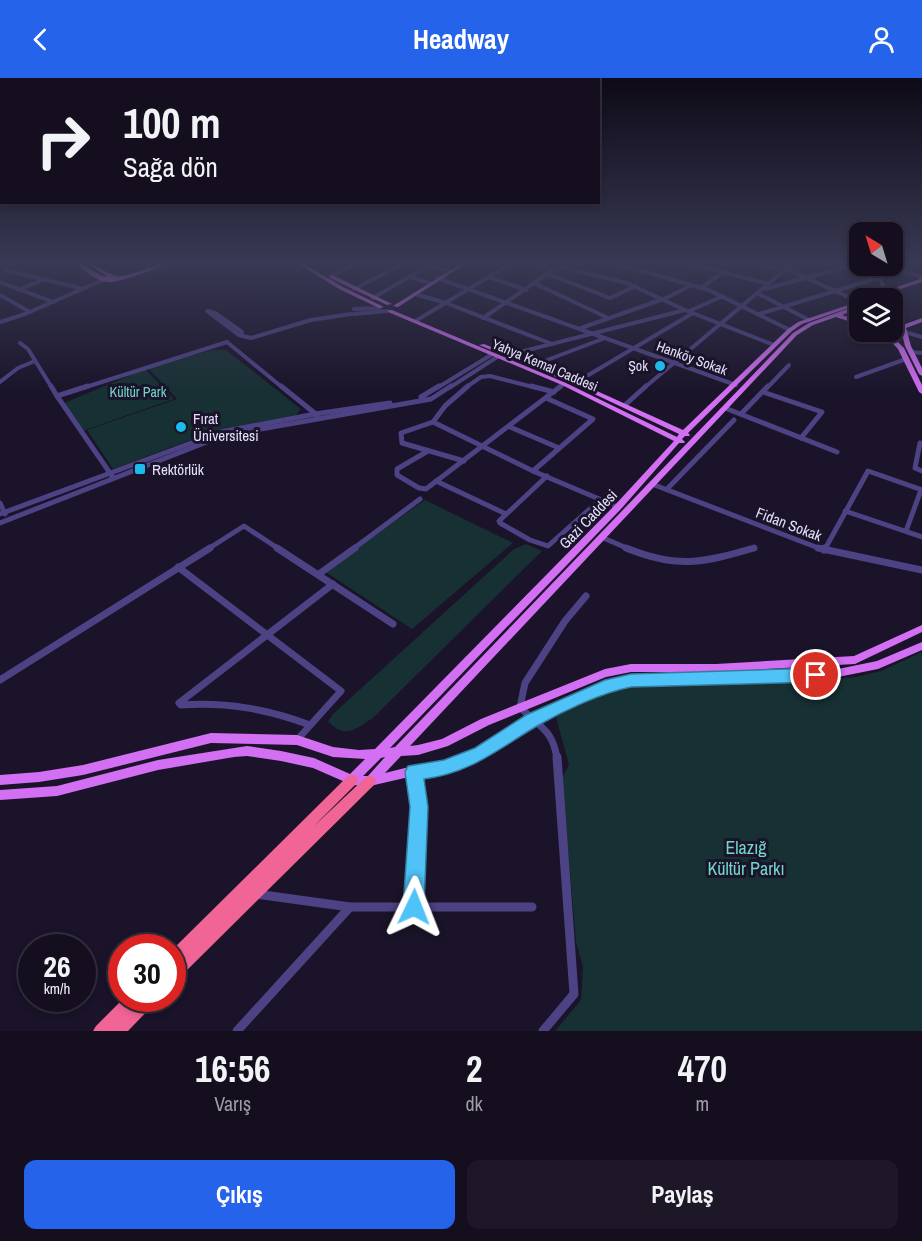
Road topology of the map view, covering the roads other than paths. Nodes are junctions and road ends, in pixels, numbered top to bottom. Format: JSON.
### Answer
{"nodes":[{"id":1,"x":22,"y":307,"type":"edge"},
{"id":2,"x":40,"y":307,"type":"edge"},
{"id":3,"x":392,"y":307,"type":"edge"},
{"id":4,"x":397,"y":307,"type":"edge"},
{"id":5,"x":438,"y":307,"type":"edge"},
{"id":6,"x":457,"y":307,"type":"edge"},
{"id":7,"x":499,"y":307,"type":"edge"},
{"id":8,"x":522,"y":307,"type":"edge"},
{"id":9,"x":586,"y":307,"type":"edge"},
{"id":10,"x":636,"y":307,"type":"edge"},
{"id":11,"x":680,"y":307,"type":"edge"},
{"id":12,"x":699,"y":307,"type":"edge"},
{"id":13,"x":741,"y":307,"type":"edge"},
{"id":14,"x":746,"y":307,"type":"edge"},
{"id":15,"x":779,"y":307,"type":"edge"},
{"id":16,"x":786,"y":307,"type":"edge"},
{"id":17,"x":849,"y":307,"type":"edge"},
{"id":18,"x":386,"y":308,"type":"junction"},
{"id":19,"x":849,"y":310,"type":"edge"},
{"id":20,"x":30,"y":312,"type":"junction"},
{"id":21,"x":689,"y":312,"type":"junction"},
{"id":22,"x":838,"y":312,"type":"junction"},
{"id":23,"x":846,"y":312,"type":"junction"},
{"id":24,"x":849,"y":313,"type":"edge"},
{"id":25,"x":759,"y":314,"type":"junction"},
{"id":26,"x":606,"y":317,"type":"junction"},
{"id":27,"x":483,"y":318,"type":"junction"},
{"id":28,"x":849,"y":318,"type":"edge"},
{"id":29,"x":417,"y":320,"type":"junction"},
{"id":30,"x":809,"y":320,"type":"junction"},
{"id":31,"x":1,"y":321,"type":"edge"},
{"id":32,"x":921,"y":321,"type":"edge"},
{"id":33,"x":903,"y":322,"type":"edge"},
{"id":34,"x":721,"y":324,"type":"junction"},
{"id":35,"x":580,"y":328,"type":"junction"},
{"id":36,"x":790,"y":330,"type":"junction"},
{"id":37,"x":904,"y":330,"type":"junction"},
{"id":38,"x":596,"y":334,"type":"junction"},
{"id":39,"x":245,"y":336,"type":"junction"},
{"id":40,"x":922,"y":337,"type":"edge"},
{"id":41,"x":606,"y":338,"type":"junction"},
{"id":42,"x":903,"y":338,"type":"edge"},
{"id":43,"x":907,"y":340,"type":"junction"},
{"id":44,"x":897,"y":342,"type":"edge"},
{"id":45,"x":20,"y":343,"type":"dead end"},
{"id":46,"x":553,"y":344,"type":"junction"},
{"id":47,"x":774,"y":345,"type":"junction"},
{"id":48,"x":635,"y":348,"type":"junction"},
{"id":49,"x":911,"y":352,"type":"junction"},
{"id":50,"x":922,"y":353,"type":"edge"},
{"id":51,"x":508,"y":355,"type":"junction"},
{"id":52,"x":494,"y":356,"type":"junction"},
{"id":53,"x":906,"y":359,"type":"junction"},
{"id":54,"x":35,"y":361,"type":"junction"},
{"id":55,"x":672,"y":363,"type":"junction"},
{"id":56,"x":789,"y":364,"type":"dead end"},
{"id":57,"x":534,"y":365,"type":"junction"},
{"id":58,"x":922,"y":373,"type":"edge"},
{"id":59,"x":856,"y":377,"type":"dead end"},
{"id":60,"x":0,"y":382,"type":"edge"},
{"id":61,"x":575,"y":383,"type":"junction"},
{"id":62,"x":564,"y":384,"type":"junction"},
{"id":63,"x":736,"y":385,"type":"junction"},
{"id":64,"x":78,"y":389,"type":"junction"},
{"id":65,"x":554,"y":392,"type":"junction"},
{"id":66,"x":763,"y":392,"type":"junction"},
{"id":67,"x":922,"y":392,"type":"edge"},
{"id":68,"x":57,"y":396,"type":"junction"},
{"id":69,"x":546,"y":398,"type":"junction"},
{"id":70,"x":62,"y":403,"type":"junction"},
{"id":71,"x":626,"y":405,"type":"junction"},
{"id":72,"x":725,"y":408,"type":"junction"},
{"id":73,"x":741,"y":414,"type":"junction"},
{"id":74,"x":317,"y":416,"type":"junction"},
{"id":75,"x":734,"y":420,"type":"dead end"},
{"id":76,"x":433,"y":422,"type":"junction"},
{"id":77,"x":510,"y":427,"type":"junction"},
{"id":78,"x":682,"y":437,"type":"junction"},
{"id":79,"x":801,"y":438,"type":"junction"},
{"id":80,"x":692,"y":442,"type":"junction"},
{"id":81,"x":922,"y":444,"type":"edge"},
{"id":82,"x":484,"y":446,"type":"junction"},
{"id":83,"x":559,"y":448,"type":"junction"},
{"id":84,"x":428,"y":451,"type":"junction"},
{"id":85,"x":837,"y":452,"type":"dead end"},
{"id":86,"x":464,"y":461,"type":"junction"},
{"id":87,"x":533,"y":471,"type":"junction"},
{"id":88,"x":922,"y":471,"type":"edge"},
{"id":89,"x":111,"y":476,"type":"junction"},
{"id":90,"x":547,"y":476,"type":"junction"},
{"id":91,"x":436,"y":481,"type":"junction"},
{"id":92,"x":652,"y":484,"type":"junction"},
{"id":93,"x":667,"y":489,"type":"junction"},
{"id":94,"x":922,"y":490,"type":"edge"},
{"id":95,"x":420,"y":499,"type":"dead end"},
{"id":96,"x":600,"y":500,"type":"junction"},
{"id":97,"x":0,"y":502,"type":"edge"},
{"id":98,"x":618,"y":507,"type":"junction"},
{"id":99,"x":845,"y":511,"type":"junction"},
{"id":100,"x":2,"y":513,"type":"edge"},
{"id":101,"x":506,"y":514,"type":"junction"},
{"id":102,"x":8,"y":519,"type":"junction"},
{"id":103,"x":0,"y":523,"type":"edge"},
{"id":104,"x":906,"y":531,"type":"junction"},
{"id":105,"x":601,"y":537,"type":"junction"},
{"id":106,"x":922,"y":537,"type":"edge"},
{"id":107,"x":754,"y":548,"type":"dead end"},
{"id":108,"x":824,"y":550,"type":"junction"},
{"id":109,"x":178,"y":567,"type":"junction"},
{"id":110,"x":922,"y":570,"type":"edge"},
{"id":111,"x":319,"y":574,"type":"junction"},
{"id":112,"x":333,"y":584,"type":"junction"},
{"id":113,"x":586,"y":596,"type":"dead end"},
{"id":114,"x":393,"y":624,"type":"dead end"},
{"id":115,"x":922,"y":628,"type":"edge"},
{"id":116,"x":267,"y":635,"type":"junction"},
{"id":117,"x":922,"y":646,"type":"edge"},
{"id":118,"x":0,"y":680,"type":"edge"},
{"id":119,"x":520,"y":707,"type":"junction"},
{"id":120,"x":532,"y":720,"type":"junction"},
{"id":121,"x":310,"y":724,"type":"junction"},
{"id":122,"x":297,"y":740,"type":"junction"},
{"id":123,"x":400,"y":750,"type":"junction"},
{"id":124,"x":379,"y":753,"type":"junction"},
{"id":125,"x":414,"y":772,"type":"junction"},
{"id":126,"x":0,"y":780,"type":"edge"},
{"id":127,"x":352,"y":780,"type":"junction"},
{"id":128,"x":370,"y":781,"type":"junction"},
{"id":129,"x":0,"y":795,"type":"edge"},
{"id":130,"x":253,"y":894,"type":"junction"},
{"id":131,"x":350,"y":907,"type":"junction"},
{"id":132,"x":414,"y":907,"type":"junction"},
{"id":133,"x":532,"y":908,"type":"dead end"},
{"id":134,"x":186,"y":946,"type":"edge"},
{"id":135,"x":186,"y":961,"type":"edge"},
{"id":136,"x":120,"y":1012,"type":"edge"},
{"id":137,"x":136,"y":1012,"type":"edge"},
{"id":138,"x":101,"y":1031,"type":"edge"},
{"id":139,"x":117,"y":1031,"type":"edge"},
{"id":140,"x":237,"y":1031,"type":"edge"},
{"id":141,"x":543,"y":1031,"type":"edge"}],
"edges":[{"from":1,"to":20,"type":"street"},
{"from":2,"to":20,"type":"street"},
{"from":3,"to":18,"type":"main road"},
{"from":4,"to":29,"type":"main road","name":"Yahya Kemal Caddesi"},
{"from":5,"to":29,"type":"street"},
{"from":6,"to":27,"type":"street"},
{"from":7,"to":27,"type":"street"},
{"from":8,"to":35,"type":"street","name":"Hanköy Sokak"},
{"from":9,"to":26,"type":"street"},
{"from":10,"to":26,"type":"street"},
{"from":11,"to":21,"type":"street"},
{"from":12,"to":21,"type":"street"},
{"from":13,"to":34,"type":"street"},
{"from":14,"to":25,"type":"street"},
{"from":15,"to":25,"type":"street"},
{"from":16,"to":30,"type":"street"},
{"from":17,"to":22,"type":"main road","name":"Gazi Caddesi"},
{"from":18,"to":39,"type":"street"},
{"from":18,"to":52,"type":"main road","name":"Yahya Kemal Caddesi"},
{"from":19,"to":23,"type":"main road"},
{"from":20,"to":31,"type":"street"},
{"from":21,"to":34,"type":"street"},
{"from":21,"to":38,"type":"street"},
{"from":21,"to":48,"type":"street"},
{"from":22,"to":23,"type":"main road"},
{"from":22,"to":28,"type":"main road"},
{"from":22,"to":30,"type":"main road","name":"Gazi Caddesi"},
{"from":22,"to":72,"type":"main road","name":"Gazi Caddesi"},
{"from":23,"to":24,"type":"main road"},
{"from":25,"to":36,"type":"street"},
{"from":26,"to":35,"type":"street"},
{"from":27,"to":46,"type":"street"},
{"from":29,"to":51,"type":"main road","name":"Yahya Kemal Caddesi"},
{"from":30,"to":36,"type":"main road","name":"Gazi Caddesi"},
{"from":32,"to":33,"type":"main road"},
{"from":32,"to":37,"type":"main road"},
{"from":34,"to":47,"type":"street"},
{"from":34,"to":55,"type":"street"},
{"from":35,"to":38,"type":"street","name":"Hanköy Sokak"},
{"from":36,"to":47,"type":"main road","name":"Gazi Caddesi"},
{"from":37,"to":40,"type":"street"},
{"from":37,"to":43,"type":"main road"},
{"from":38,"to":41,"type":"street","name":"Hanköy Sokak"},
{"from":38,"to":46,"type":"street"},
{"from":39,"to":39,"type":"street"},
{"from":41,"to":48,"type":"street","name":"Hanköy Sokak"},
{"from":41,"to":57,"type":"street"},
{"from":42,"to":43,"type":"main road"},
{"from":43,"to":49,"type":"main road"},
{"from":44,"to":53,"type":"main road"},
{"from":45,"to":54,"type":"street"},
{"from":46,"to":51,"type":"street"},
{"from":47,"to":63,"type":"main road","name":"Gazi Caddesi"},
{"from":48,"to":55,"type":"street","name":"Hanköy Sokak"},
{"from":48,"to":61,"type":"street"},
{"from":49,"to":50,"type":"street"},
{"from":49,"to":58,"type":"main road"},
{"from":51,"to":57,"type":"main road","name":"Yahya Kemal Caddesi"},
{"from":52,"to":62,"type":"main road","name":"Yahya Kemal Caddesi"},
{"from":52,"to":74,"type":"street"},
{"from":53,"to":59,"type":"street"},
{"from":53,"to":67,"type":"main road"},
{"from":54,"to":60,"type":"street"},
{"from":54,"to":68,"type":"street"},
{"from":55,"to":63,"type":"street","name":"Hanköy Sokak"},
{"from":55,"to":71,"type":"street"},
{"from":56,"to":66,"type":"street"},
{"from":57,"to":61,"type":"main road","name":"Yahya Kemal Caddesi"},
{"from":61,"to":71,"type":"main road","name":"Yahya Kemal Caddesi"},
{"from":62,"to":65,"type":"street"},
{"from":62,"to":78,"type":"main road","name":"Yahya Kemal Caddesi"},
{"from":63,"to":78,"type":"main road","name":"Gazi Caddesi"},
{"from":64,"to":68,"type":"street"},
{"from":64,"to":70,"type":"street"},
{"from":64,"to":74,"type":"street"},
{"from":65,"to":69,"type":"street"},
{"from":65,"to":76,"type":"street"},
{"from":66,"to":73,"type":"street"},
{"from":66,"to":79,"type":"street"},
{"from":68,"to":70,"type":"street"},
{"from":69,"to":77,"type":"street"},
{"from":69,"to":83,"type":"street"},
{"from":70,"to":89,"type":"street"},
{"from":71,"to":78,"type":"main road","name":"Yahya Kemal Caddesi"},
{"from":72,"to":73,"type":"street"},
{"from":72,"to":80,"type":"main road","name":"Gazi Caddesi"},
{"from":73,"to":79,"type":"street"},
{"from":74,"to":89,"type":"street"},
{"from":75,"to":93,"type":"street"},
{"from":76,"to":82,"type":"street"},
{"from":76,"to":84,"type":"street"},
{"from":77,"to":82,"type":"street"},
{"from":77,"to":83,"type":"street"},
{"from":78,"to":80,"type":"main road","name":"Yahya Kemal Caddesi"},
{"from":78,"to":98,"type":"main road","name":"Gazi Caddesi"},
{"from":79,"to":85,"type":"street"},
{"from":80,"to":92,"type":"main road","name":"Gazi Caddesi"},
{"from":81,"to":88,"type":"street"},
{"from":82,"to":86,"type":"street"},
{"from":82,"to":87,"type":"street"},
{"from":83,"to":87,"type":"street"},
{"from":84,"to":86,"type":"street"},
{"from":84,"to":91,"type":"street"},
{"from":86,"to":91,"type":"street"},
{"from":87,"to":90,"type":"street"},
{"from":89,"to":100,"type":"street"},
{"from":89,"to":102,"type":"street"},
{"from":90,"to":96,"type":"street"},
{"from":90,"to":101,"type":"street"},
{"from":91,"to":101,"type":"street"},
{"from":92,"to":93,"type":"street","name":"Fidan Sokak"},
{"from":92,"to":105,"type":"main road","name":"Gazi Caddesi"},
{"from":93,"to":108,"type":"street","name":"Fidan Sokak"},
{"from":94,"to":99,"type":"street"},
{"from":94,"to":104,"type":"street"},
{"from":95,"to":111,"type":"street"},
{"from":96,"to":98,"type":"street"},
{"from":96,"to":101,"type":"street"},
{"from":97,"to":100,"type":"street"},
{"from":98,"to":124,"type":"main road","name":"Gazi Caddesi"},
{"from":99,"to":104,"type":"street"},
{"from":99,"to":108,"type":"street"},
{"from":100,"to":102,"type":"street"},
{"from":102,"to":103,"type":"street"},
{"from":104,"to":106,"type":"street"},
{"from":105,"to":107,"type":"street"},
{"from":105,"to":123,"type":"main road","name":"Gazi Caddesi"},
{"from":108,"to":110,"type":"street","name":"Fidan Sokak"},
{"from":109,"to":111,"type":"street"},
{"from":109,"to":116,"type":"street"},
{"from":109,"to":118,"type":"street"},
{"from":111,"to":112,"type":"street"},
{"from":112,"to":114,"type":"street"},
{"from":112,"to":116,"type":"street"},
{"from":113,"to":119,"type":"street"},
{"from":115,"to":119,"type":"main road"},
{"from":116,"to":121,"type":"street"},
{"from":116,"to":121,"type":"street"},
{"from":117,"to":120,"type":"main road"},
{"from":119,"to":120,"type":"street"},
{"from":119,"to":123,"type":"main road"},
{"from":120,"to":125,"type":"main road"},
{"from":120,"to":141,"type":"street"},
{"from":121,"to":122,"type":"street"},
{"from":122,"to":124,"type":"main road"},
{"from":122,"to":126,"type":"main road"},
{"from":123,"to":124,"type":"main road"},
{"from":123,"to":128,"type":"main road","name":"Gazi Caddesi"},
{"from":124,"to":127,"type":"main road","name":"Gazi Caddesi"},
{"from":125,"to":128,"type":"main road"},
{"from":125,"to":132,"type":"street"},
{"from":127,"to":128,"type":"main road"},
{"from":127,"to":129,"type":"main road"},
{"from":127,"to":134,"type":"highway"},
{"from":128,"to":130,"type":"highway"},
{"from":130,"to":131,"type":"street"},
{"from":130,"to":135,"type":"highway"},
{"from":131,"to":132,"type":"street"},
{"from":131,"to":140,"type":"street"},
{"from":132,"to":133,"type":"street"},
{"from":136,"to":138,"type":"highway"},
{"from":137,"to":139,"type":"highway"}]}
